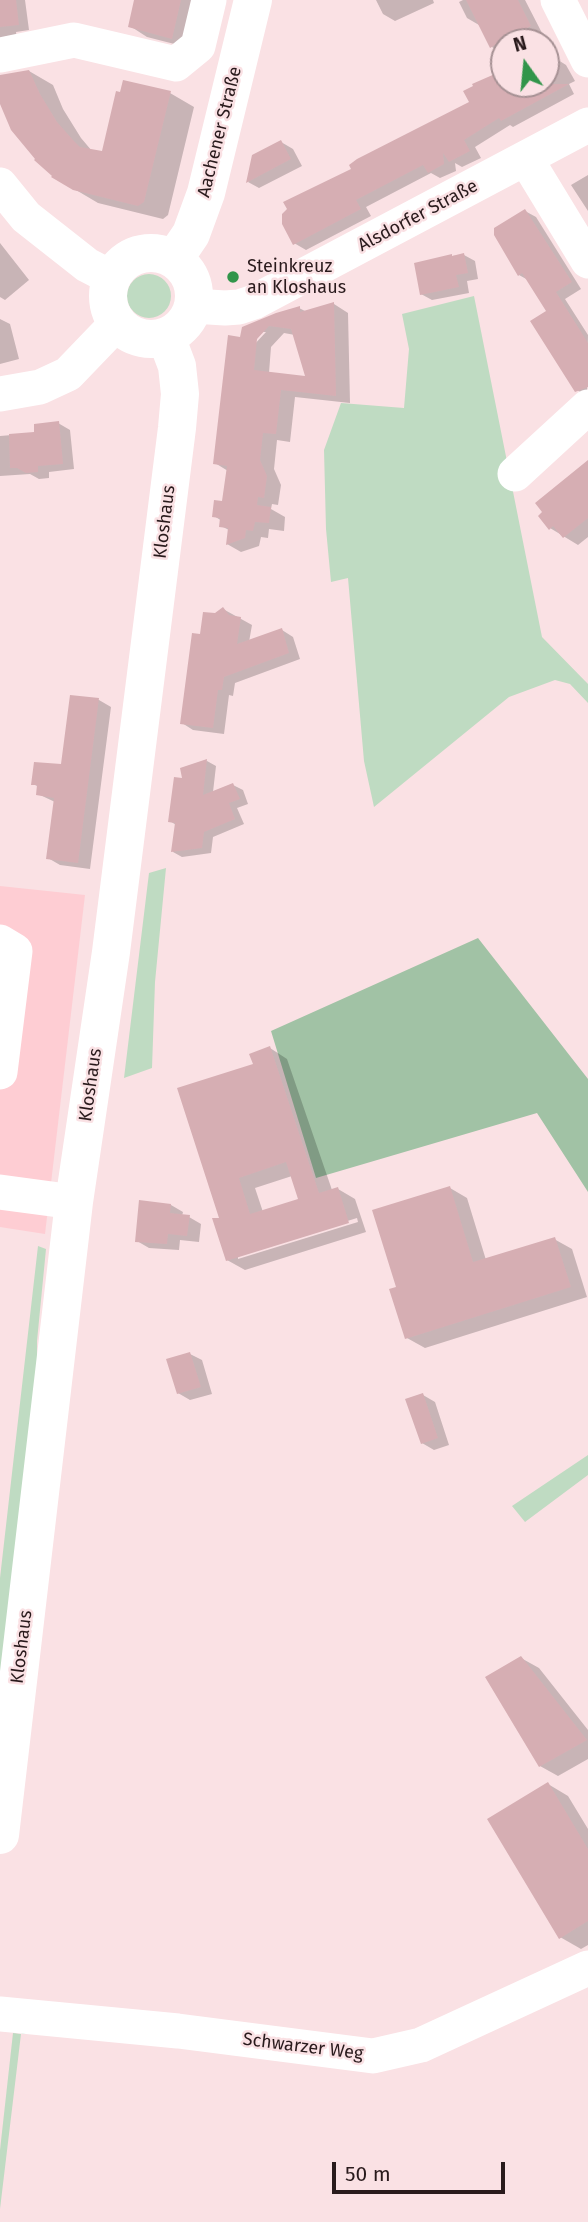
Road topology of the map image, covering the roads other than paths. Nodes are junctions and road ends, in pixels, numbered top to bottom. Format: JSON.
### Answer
{"nodes":[{"id":1,"x":209,"y":0,"type":"edge"},
{"id":2,"x":253,"y":0,"type":"edge"},
{"id":3,"x":558,"y":0,"type":"edge"},
{"id":4,"x":0,"y":55,"type":"edge"},
{"id":5,"x":588,"y":60,"type":"edge"},
{"id":6,"x":588,"y":125,"type":"edge"},
{"id":7,"x":526,"y":159,"type":"junction"},
{"id":8,"x":0,"y":185,"type":"edge"},
{"id":9,"x":174,"y":259,"type":"junction"},
{"id":10,"x":588,"y":261,"type":"edge"},
{"id":11,"x":112,"y":278,"type":"junction"},
{"id":12,"x":193,"y":306,"type":"junction"},
{"id":13,"x":117,"y":323,"type":"junction"},
{"id":14,"x":172,"y":351,"type":"junction"},
{"id":15,"x":0,"y":394,"type":"edge"},
{"id":16,"x":588,"y":407,"type":"edge"},
{"id":17,"x":515,"y":474,"type":"dead end"},
{"id":18,"x":0,"y":942,"type":"edge"},
{"id":19,"x":0,"y":1072,"type":"edge"},
{"id":20,"x":0,"y":1192,"type":"edge"},
{"id":21,"x":74,"y":1202,"type":"junction"},
{"id":22,"x":0,"y":1835,"type":"edge"},
{"id":23,"x":588,"y":1968,"type":"edge"},
{"id":24,"x":0,"y":2014,"type":"edge"}],
"edges":[{"from":1,"to":4,"type":"street"},
{"from":2,"to":9,"type":"main road","name":"Aachener Straße"},
{"from":3,"to":5,"type":"street"},
{"from":6,"to":7,"type":"street","name":"Alsdorfer Straße"},
{"from":7,"to":10,"type":"street"},
{"from":7,"to":12,"type":"street","name":"Alsdorfer Straße"},
{"from":8,"to":11,"type":"street"},
{"from":9,"to":11,"type":"main road"},
{"from":9,"to":12,"type":"main road"},
{"from":11,"to":13,"type":"main road"},
{"from":12,"to":14,"type":"main road"},
{"from":13,"to":14,"type":"main road"},
{"from":13,"to":15,"type":"street"},
{"from":14,"to":21,"type":"main road","name":"Kloshaus"},
{"from":16,"to":17,"type":"street"},
{"from":18,"to":19,"type":"street"},
{"from":20,"to":21,"type":"street"},
{"from":21,"to":22,"type":"main road","name":"Kloshaus"},
{"from":23,"to":24,"type":"street","name":"Schwarzer Weg"}]}
